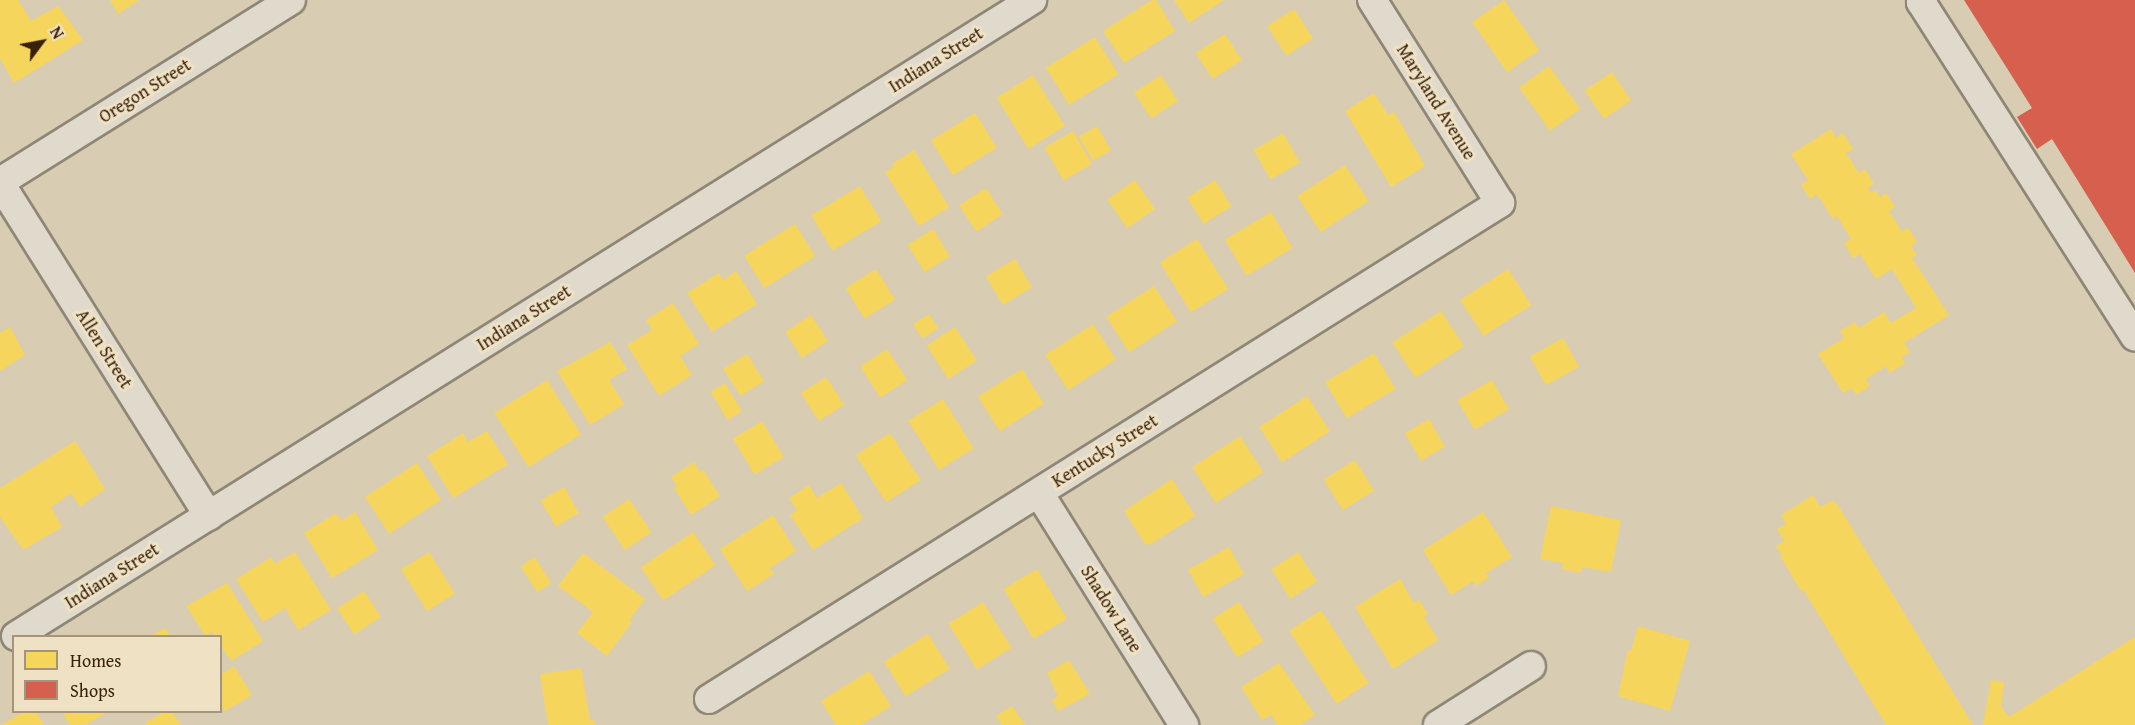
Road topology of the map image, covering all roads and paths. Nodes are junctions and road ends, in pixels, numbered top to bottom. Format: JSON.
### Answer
{"nodes":[{"id":1,"x":291,"y":0,"type":"edge"},
{"id":2,"x":1032,"y":0,"type":"edge"},
{"id":3,"x":1372,"y":0,"type":"edge"},
{"id":4,"x":1923,"y":0,"type":"edge"},
{"id":5,"x":0,"y":183,"type":"edge"},
{"id":6,"x":1500,"y":203,"type":"joint"},
{"id":7,"x":2135,"y":336,"type":"edge"},
{"id":8,"x":1039,"y":493,"type":"junction"},
{"id":9,"x":209,"y":516,"type":"junction"},
{"id":10,"x":18,"y":635,"type":"edge"},
{"id":11,"x":1531,"y":666,"type":"dead end"},
{"id":12,"x":709,"y":699,"type":"dead end"},
{"id":13,"x":1184,"y":725,"type":"edge"},
{"id":14,"x":1438,"y":725,"type":"edge"}],
"edges":[{"from":1,"to":5,"type":"street","name":"Oregon Street"},
{"from":2,"to":9,"type":"street","name":"Indiana Street"},
{"from":3,"to":6,"type":"street","name":"Maryland Avenue"},
{"from":4,"to":7,"type":"street"},
{"from":5,"to":9,"type":"street","name":"Allen Street"},
{"from":6,"to":8,"type":"street","name":"Kentucky Street"},
{"from":8,"to":12,"type":"street","name":"Kentucky Street"},
{"from":8,"to":13,"type":"street","name":"Shadow Lane"},
{"from":9,"to":10,"type":"street","name":"Indiana Street"},
{"from":11,"to":14,"type":"street"}]}
